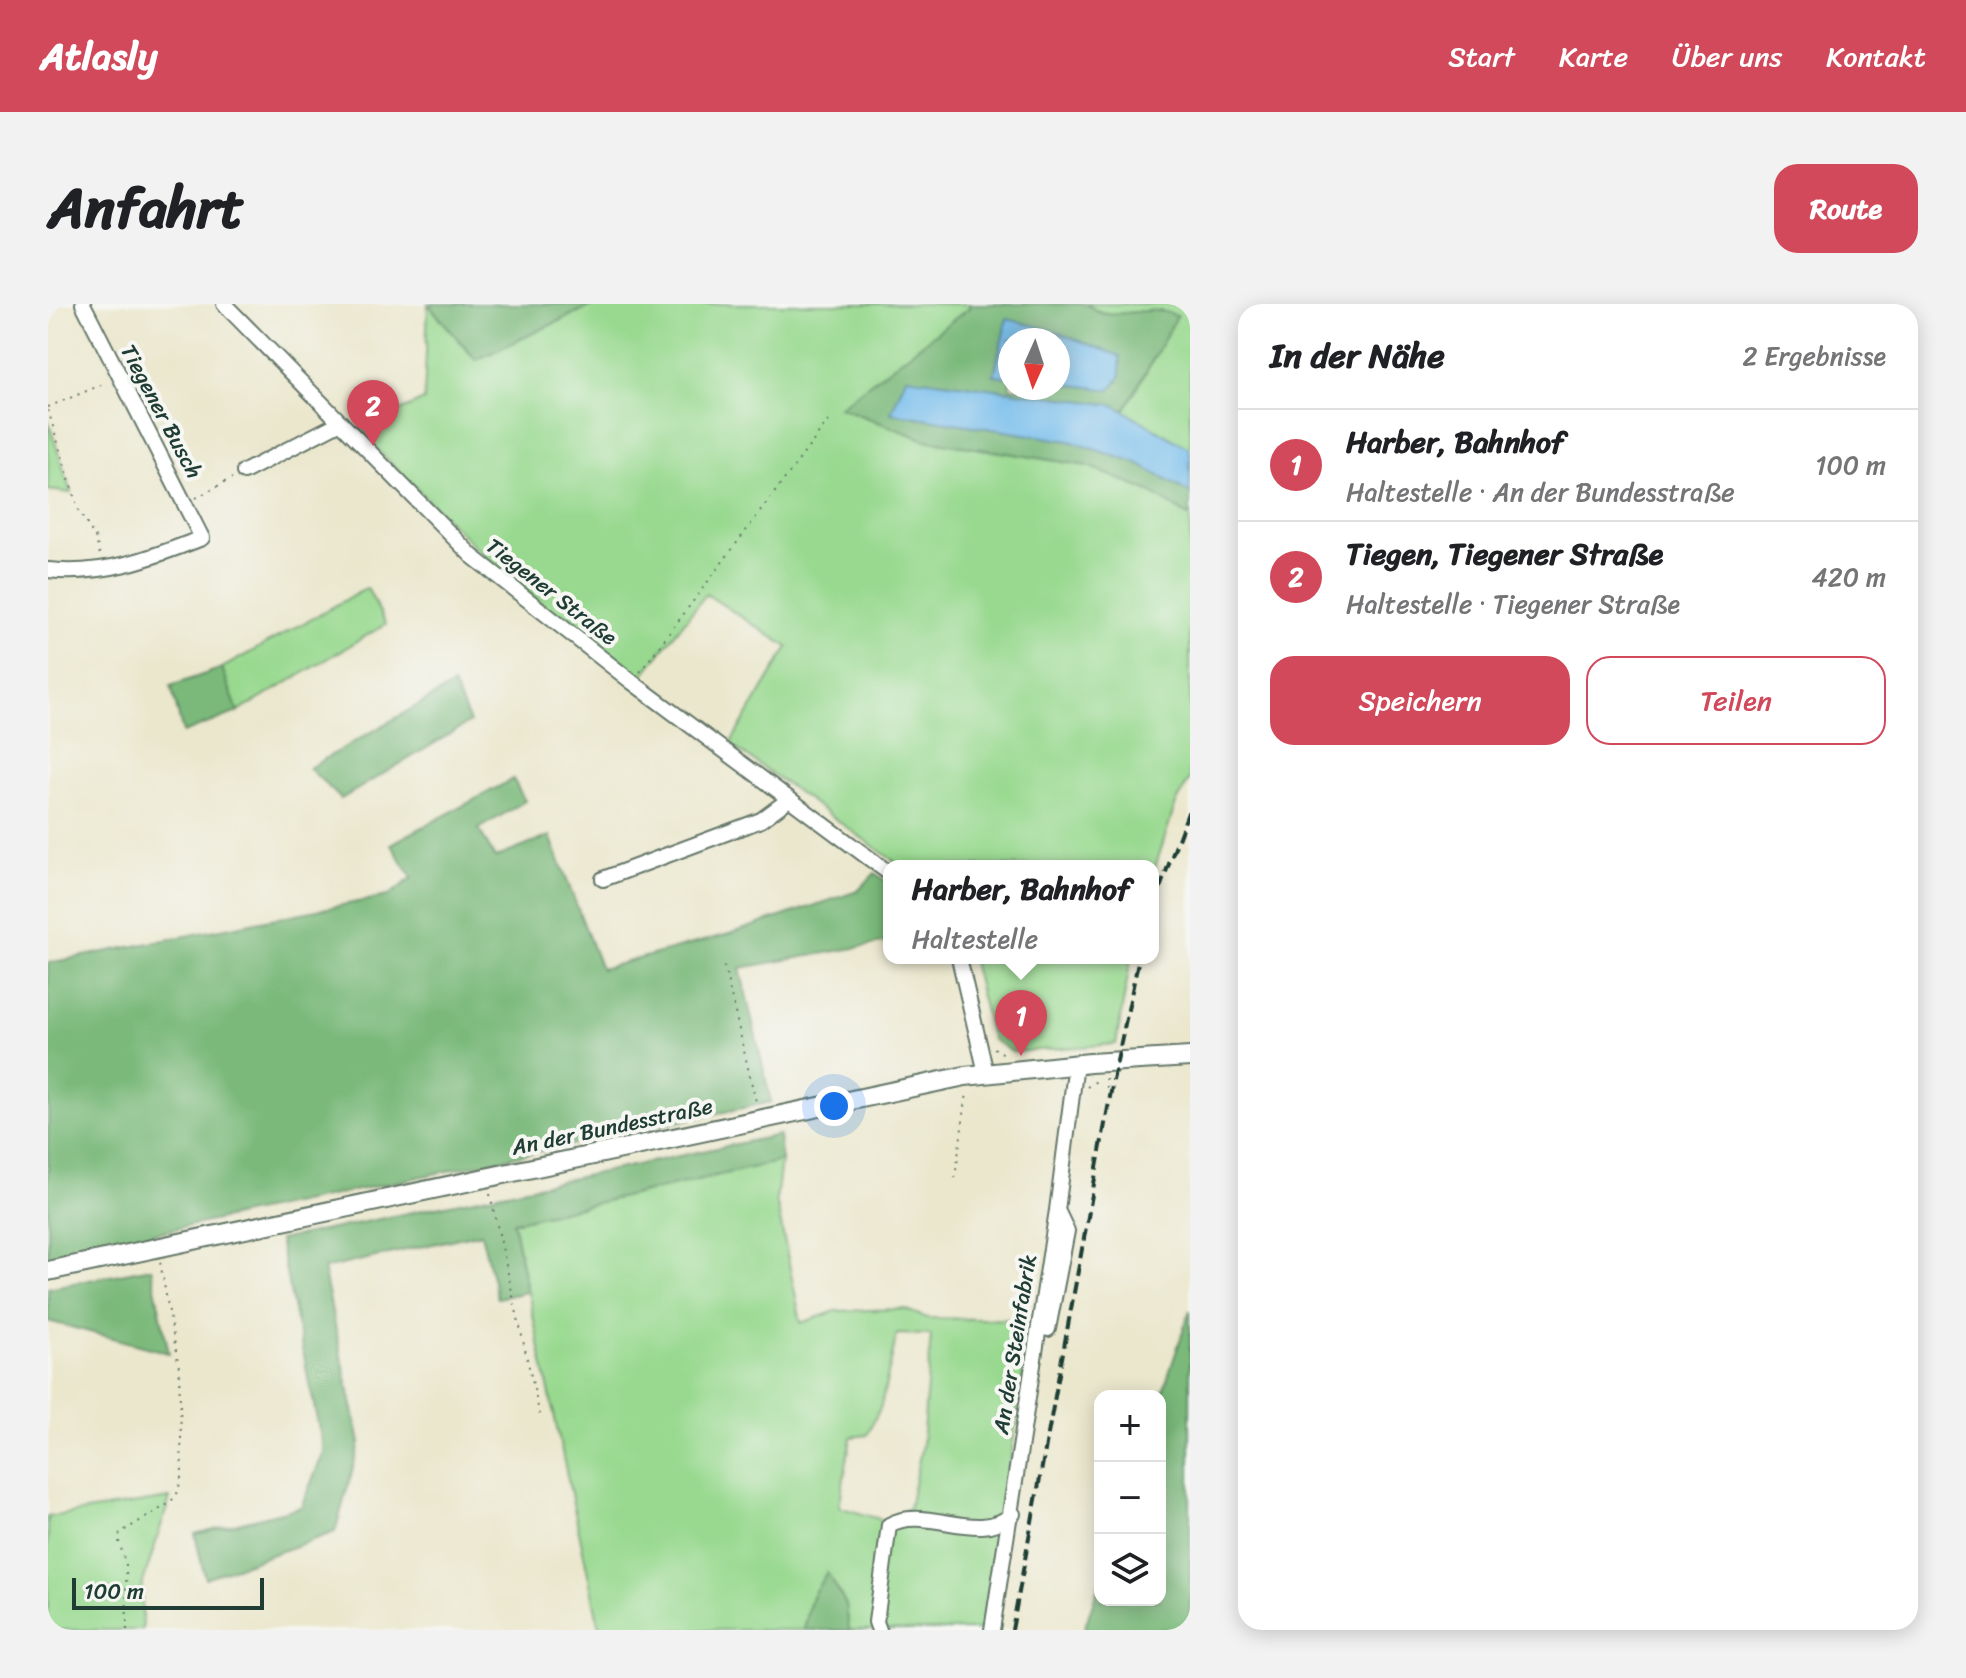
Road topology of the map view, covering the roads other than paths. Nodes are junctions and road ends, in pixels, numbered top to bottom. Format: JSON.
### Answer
{"nodes":[{"id":1,"x":83,"y":304,"type":"edge"},
{"id":2,"x":224,"y":304,"type":"edge"},
{"id":3,"x":339,"y":423,"type":"junction"},
{"id":4,"x":244,"y":472,"type":"road end"},
{"id":5,"x":48,"y":570,"type":"edge"},
{"id":6,"x":788,"y":800,"type":"junction"},
{"id":7,"x":883,"y":869,"type":"edge"},
{"id":8,"x":603,"y":879,"type":"dead end"},
{"id":9,"x":960,"y":964,"type":"edge"},
{"id":10,"x":1190,"y":1057,"type":"edge"},
{"id":11,"x":1076,"y":1064,"type":"junction"},
{"id":12,"x":986,"y":1073,"type":"junction"},
{"id":13,"x":48,"y":1271,"type":"edge"},
{"id":14,"x":1010,"y":1517,"type":"junction"},
{"id":15,"x":995,"y":1614,"type":"junction"},
{"id":16,"x":879,"y":1630,"type":"edge"},
{"id":17,"x":978,"y":1630,"type":"edge"},
{"id":18,"x":992,"y":1630,"type":"edge"}],
"edges":[{"from":1,"to":5,"type":"street","name":"Tiegener Busch"},
{"from":2,"to":3,"type":"street","name":"Tiegener Straße"},
{"from":3,"to":4,"type":"street"},
{"from":3,"to":6,"type":"street","name":"Tiegener Straße"},
{"from":6,"to":7,"type":"street","name":"Tiegener Straße"},
{"from":6,"to":8,"type":"street"},
{"from":9,"to":12,"type":"street"},
{"from":10,"to":11,"type":"main road","name":"An der Bundesstraße"},
{"from":11,"to":12,"type":"main road","name":"An der Bundesstraße"},
{"from":11,"to":14,"type":"street","name":"An der Steinfabrik"},
{"from":12,"to":13,"type":"main road","name":"An der Bundesstraße"},
{"from":14,"to":15,"type":"street","name":"An der Steinfabrik"},
{"from":14,"to":16,"type":"street"},
{"from":15,"to":17,"type":"street"},
{"from":15,"to":18,"type":"street","name":"An der Steinfabrik"}]}
